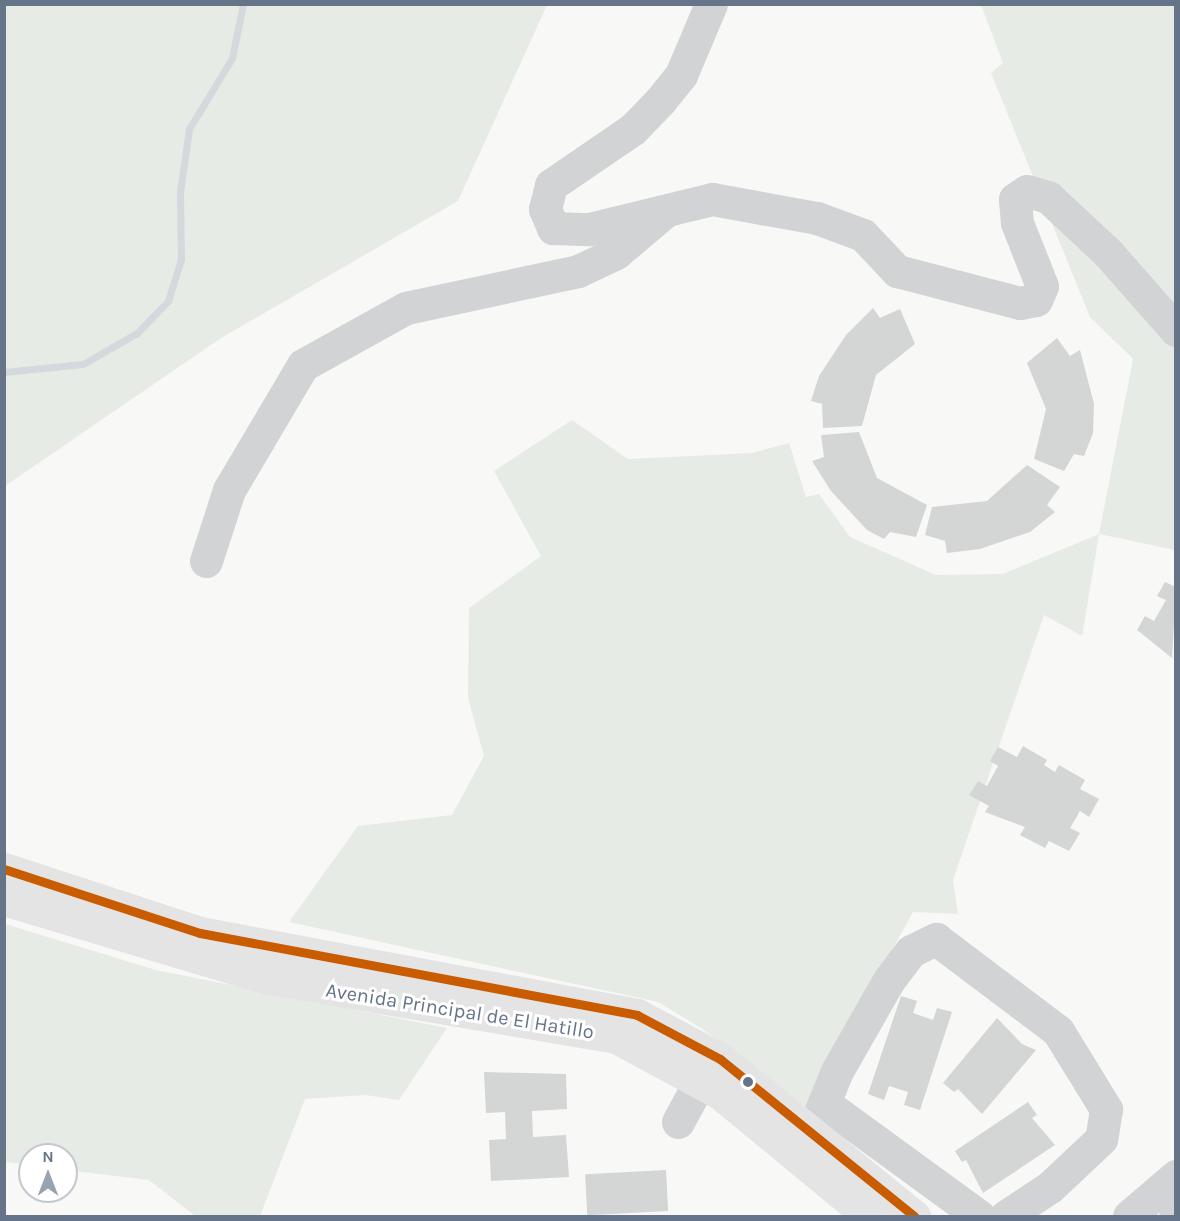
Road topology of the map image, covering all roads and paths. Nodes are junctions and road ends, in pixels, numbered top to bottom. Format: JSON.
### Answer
{"nodes":[{"id":1,"x":711,"y":4,"type":"edge"},
{"id":2,"x":663,"y":212,"type":"junction"},
{"id":3,"x":1176,"y":330,"type":"edge"},
{"id":4,"x":206,"y":561,"type":"dead end"},
{"id":5,"x":4,"y":869,"type":"edge"},
{"id":6,"x":4,"y":899,"type":"edge"},
{"id":7,"x":700,"y":1082,"type":"junction"},
{"id":8,"x":818,"y":1117,"type":"junction"},
{"id":9,"x":678,"y":1122,"type":"dead end"},
{"id":10,"x":1176,"y":1176,"type":"edge"},
{"id":11,"x":869,"y":1216,"type":"edge"},
{"id":12,"x":914,"y":1216,"type":"edge"},
{"id":13,"x":979,"y":1216,"type":"edge"},
{"id":14,"x":1006,"y":1216,"type":"edge"},
{"id":15,"x":1129,"y":1216,"type":"edge"}],
"edges":[{"from":1,"to":2,"type":"street"},
{"from":2,"to":3,"type":"street"},
{"from":2,"to":4,"type":"street"},
{"from":5,"to":8,"type":"main road","name":"Avenida Principal de El Hatillo"},
{"from":6,"to":7,"type":"main road","name":"Avenida Principal de El Hatillo"},
{"from":7,"to":9,"type":"street"},
{"from":7,"to":11,"type":"main road","name":"Avenida Principal de El Hatillo"},
{"from":8,"to":12,"type":"main road","name":"Avenida Principal de El Hatillo"},
{"from":8,"to":13,"type":"street"},
{"from":8,"to":14,"type":"street"},
{"from":10,"to":15,"type":"street"}]}
